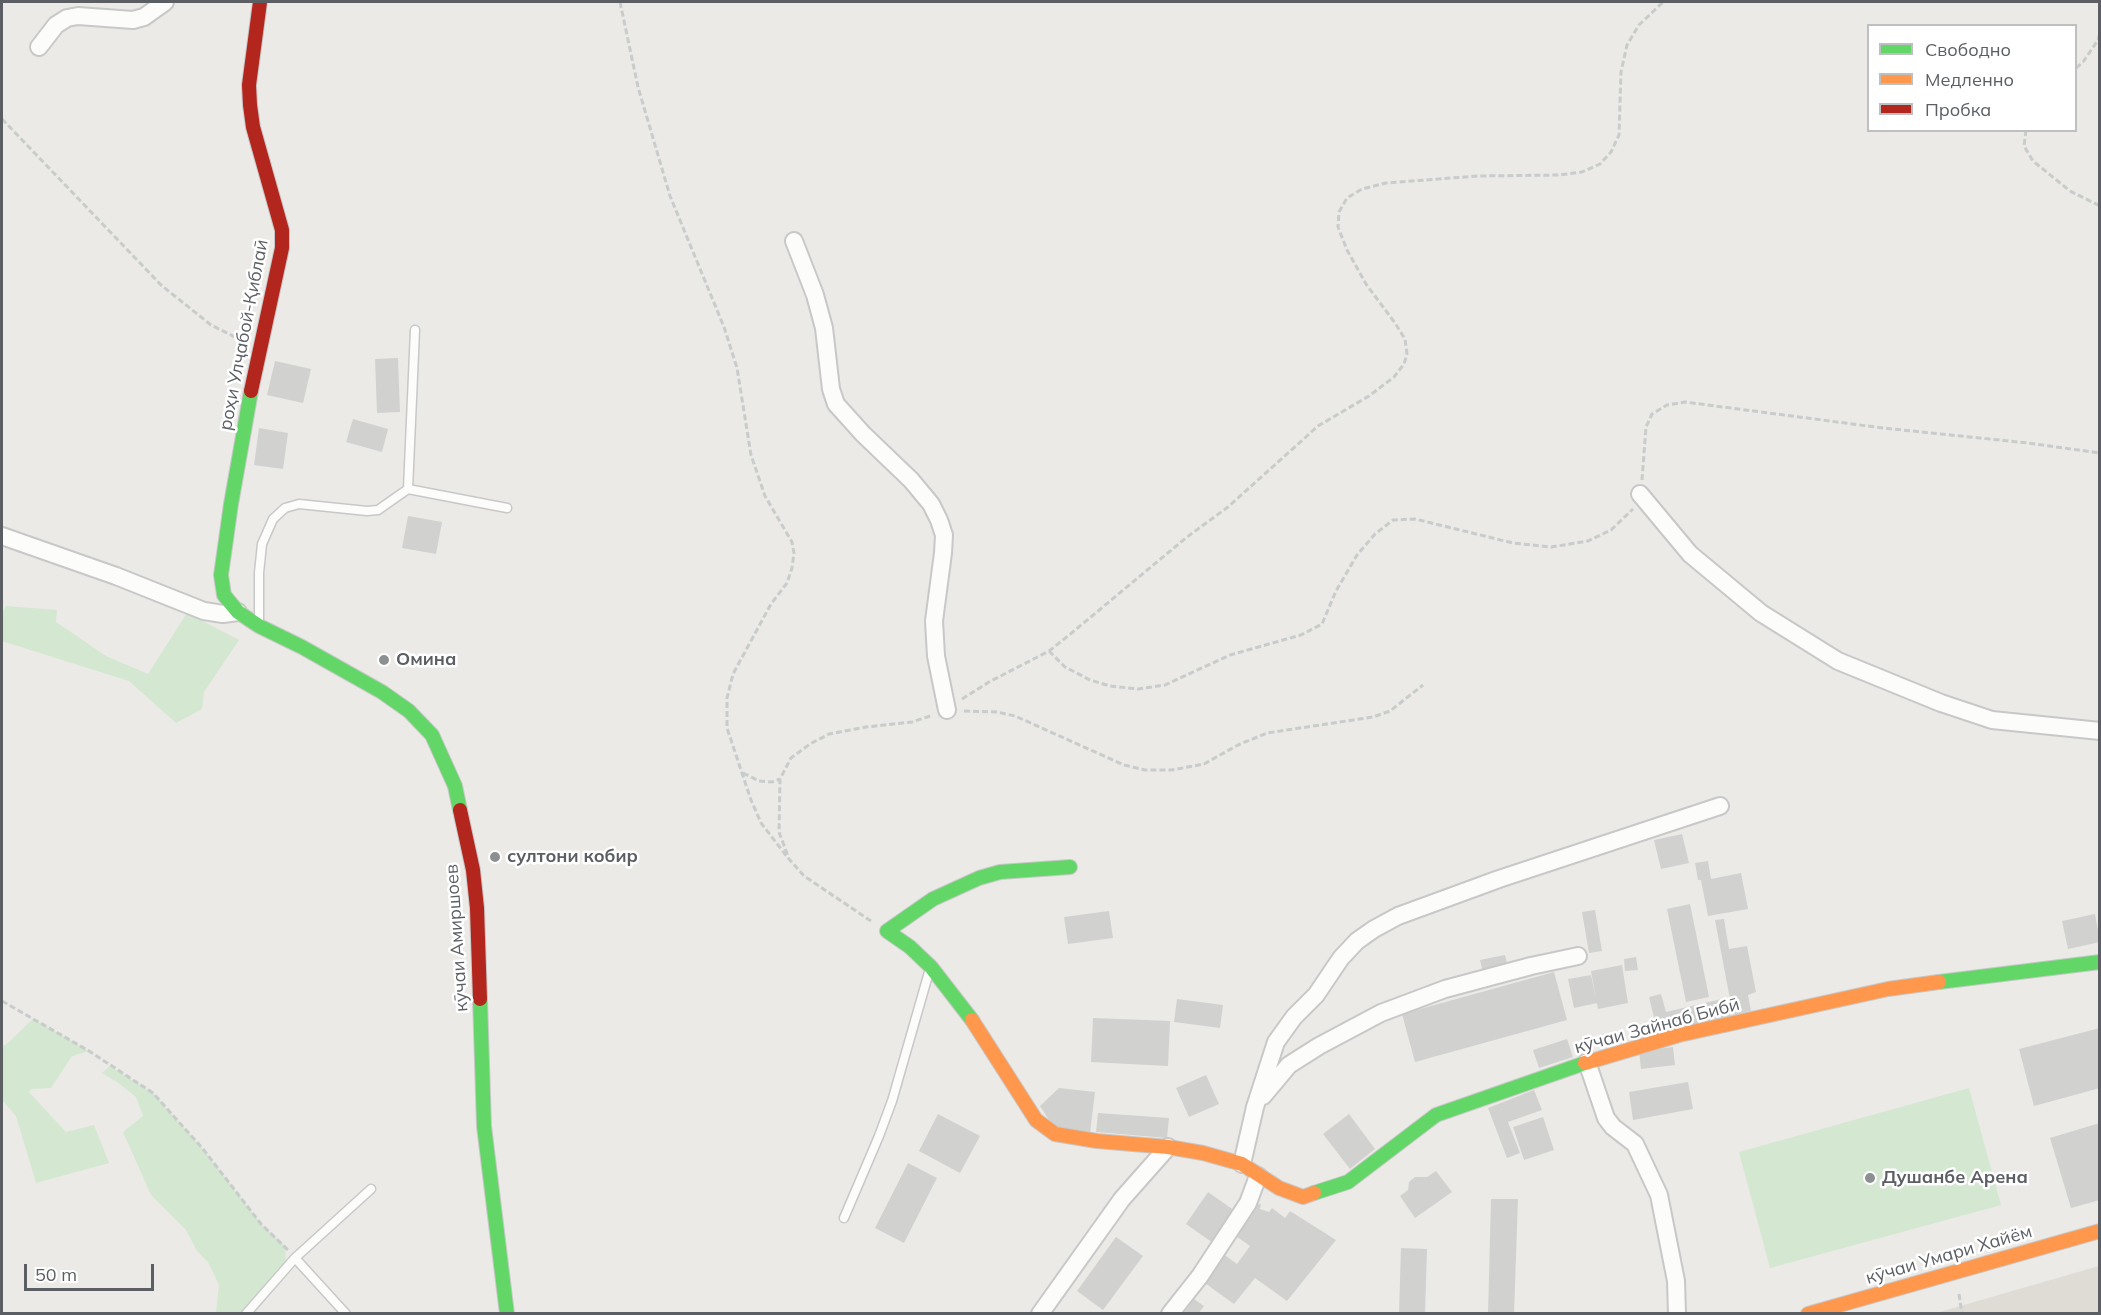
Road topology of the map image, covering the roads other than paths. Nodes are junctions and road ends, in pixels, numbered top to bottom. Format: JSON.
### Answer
{"nodes":[{"id":1,"x":165,"y":2,"type":"edge"},
{"id":2,"x":260,"y":2,"type":"edge"},
{"id":3,"x":39,"y":47,"type":"dead end"},
{"id":4,"x":794,"y":241,"type":"dead end"},
{"id":5,"x":416,"y":330,"type":"dead end"},
{"id":6,"x":408,"y":489,"type":"junction"},
{"id":7,"x":1640,"y":494,"type":"road end"},
{"id":8,"x":507,"y":508,"type":"dead end"},
{"id":9,"x":2,"y":536,"type":"edge"},
{"id":10,"x":238,"y":612,"type":"junction"},
{"id":11,"x":259,"y":626,"type":"junction"},
{"id":12,"x":947,"y":710,"type":"road end"},
{"id":13,"x":2100,"y":731,"type":"edge"},
{"id":14,"x":1720,"y":806,"type":"dead end"},
{"id":15,"x":1070,"y":867,"type":"dead end"},
{"id":16,"x":1578,"y":956,"type":"dead end"},
{"id":17,"x":2100,"y":962,"type":"edge"},
{"id":18,"x":931,"y":967,"type":"junction"},
{"id":19,"x":1587,"y":1062,"type":"junction"},
{"id":20,"x":1255,"y":1107,"type":"junction"},
{"id":21,"x":1168,"y":1147,"type":"junction"},
{"id":22,"x":1242,"y":1164,"type":"junction"},
{"id":23,"x":1258,"y":1176,"type":"junction"},
{"id":24,"x":371,"y":1189,"type":"dead end"},
{"id":25,"x":844,"y":1218,"type":"dead end"},
{"id":26,"x":2100,"y":1232,"type":"edge"},
{"id":27,"x":295,"y":1258,"type":"junction"},
{"id":28,"x":246,"y":1314,"type":"edge"},
{"id":29,"x":346,"y":1314,"type":"edge"},
{"id":30,"x":507,"y":1314,"type":"edge"},
{"id":31,"x":1040,"y":1314,"type":"edge"},
{"id":32,"x":1170,"y":1314,"type":"edge"},
{"id":33,"x":1677,"y":1314,"type":"edge"},
{"id":34,"x":1808,"y":1314,"type":"edge"}],
"edges":[{"from":1,"to":3,"type":"street"},
{"from":2,"to":10,"type":"street","name":"роҳи Улҷабой-Қиблаӣ"},
{"from":4,"to":12,"type":"street"},
{"from":5,"to":6,"type":"lane"},
{"from":6,"to":8,"type":"lane"},
{"from":6,"to":11,"type":"lane"},
{"from":7,"to":13,"type":"street"},
{"from":9,"to":10,"type":"street"},
{"from":10,"to":11,"type":"street","name":"роҳи Улҷабой-Қиблаӣ"},
{"from":11,"to":30,"type":"street","name":"кӯчаи Амиршоев"},
{"from":14,"to":20,"type":"street"},
{"from":15,"to":18,"type":"street"},
{"from":16,"to":20,"type":"street"},
{"from":17,"to":19,"type":"street","name":"кӯчаи Зайнаб Бибӣ"},
{"from":18,"to":21,"type":"street"},
{"from":18,"to":25,"type":"lane"},
{"from":19,"to":23,"type":"street","name":"кӯчаи Зайнаб Бибӣ"},
{"from":19,"to":33,"type":"street"},
{"from":20,"to":22,"type":"street"},
{"from":21,"to":22,"type":"street"},
{"from":21,"to":31,"type":"street"},
{"from":22,"to":23,"type":"street","name":"кӯчаи Зайнаб Бибӣ"},
{"from":23,"to":32,"type":"street"},
{"from":24,"to":27,"type":"lane"},
{"from":26,"to":34,"type":"street","name":"кӯчаи Умари Хайём"},
{"from":27,"to":28,"type":"lane"},
{"from":27,"to":29,"type":"lane"}]}
